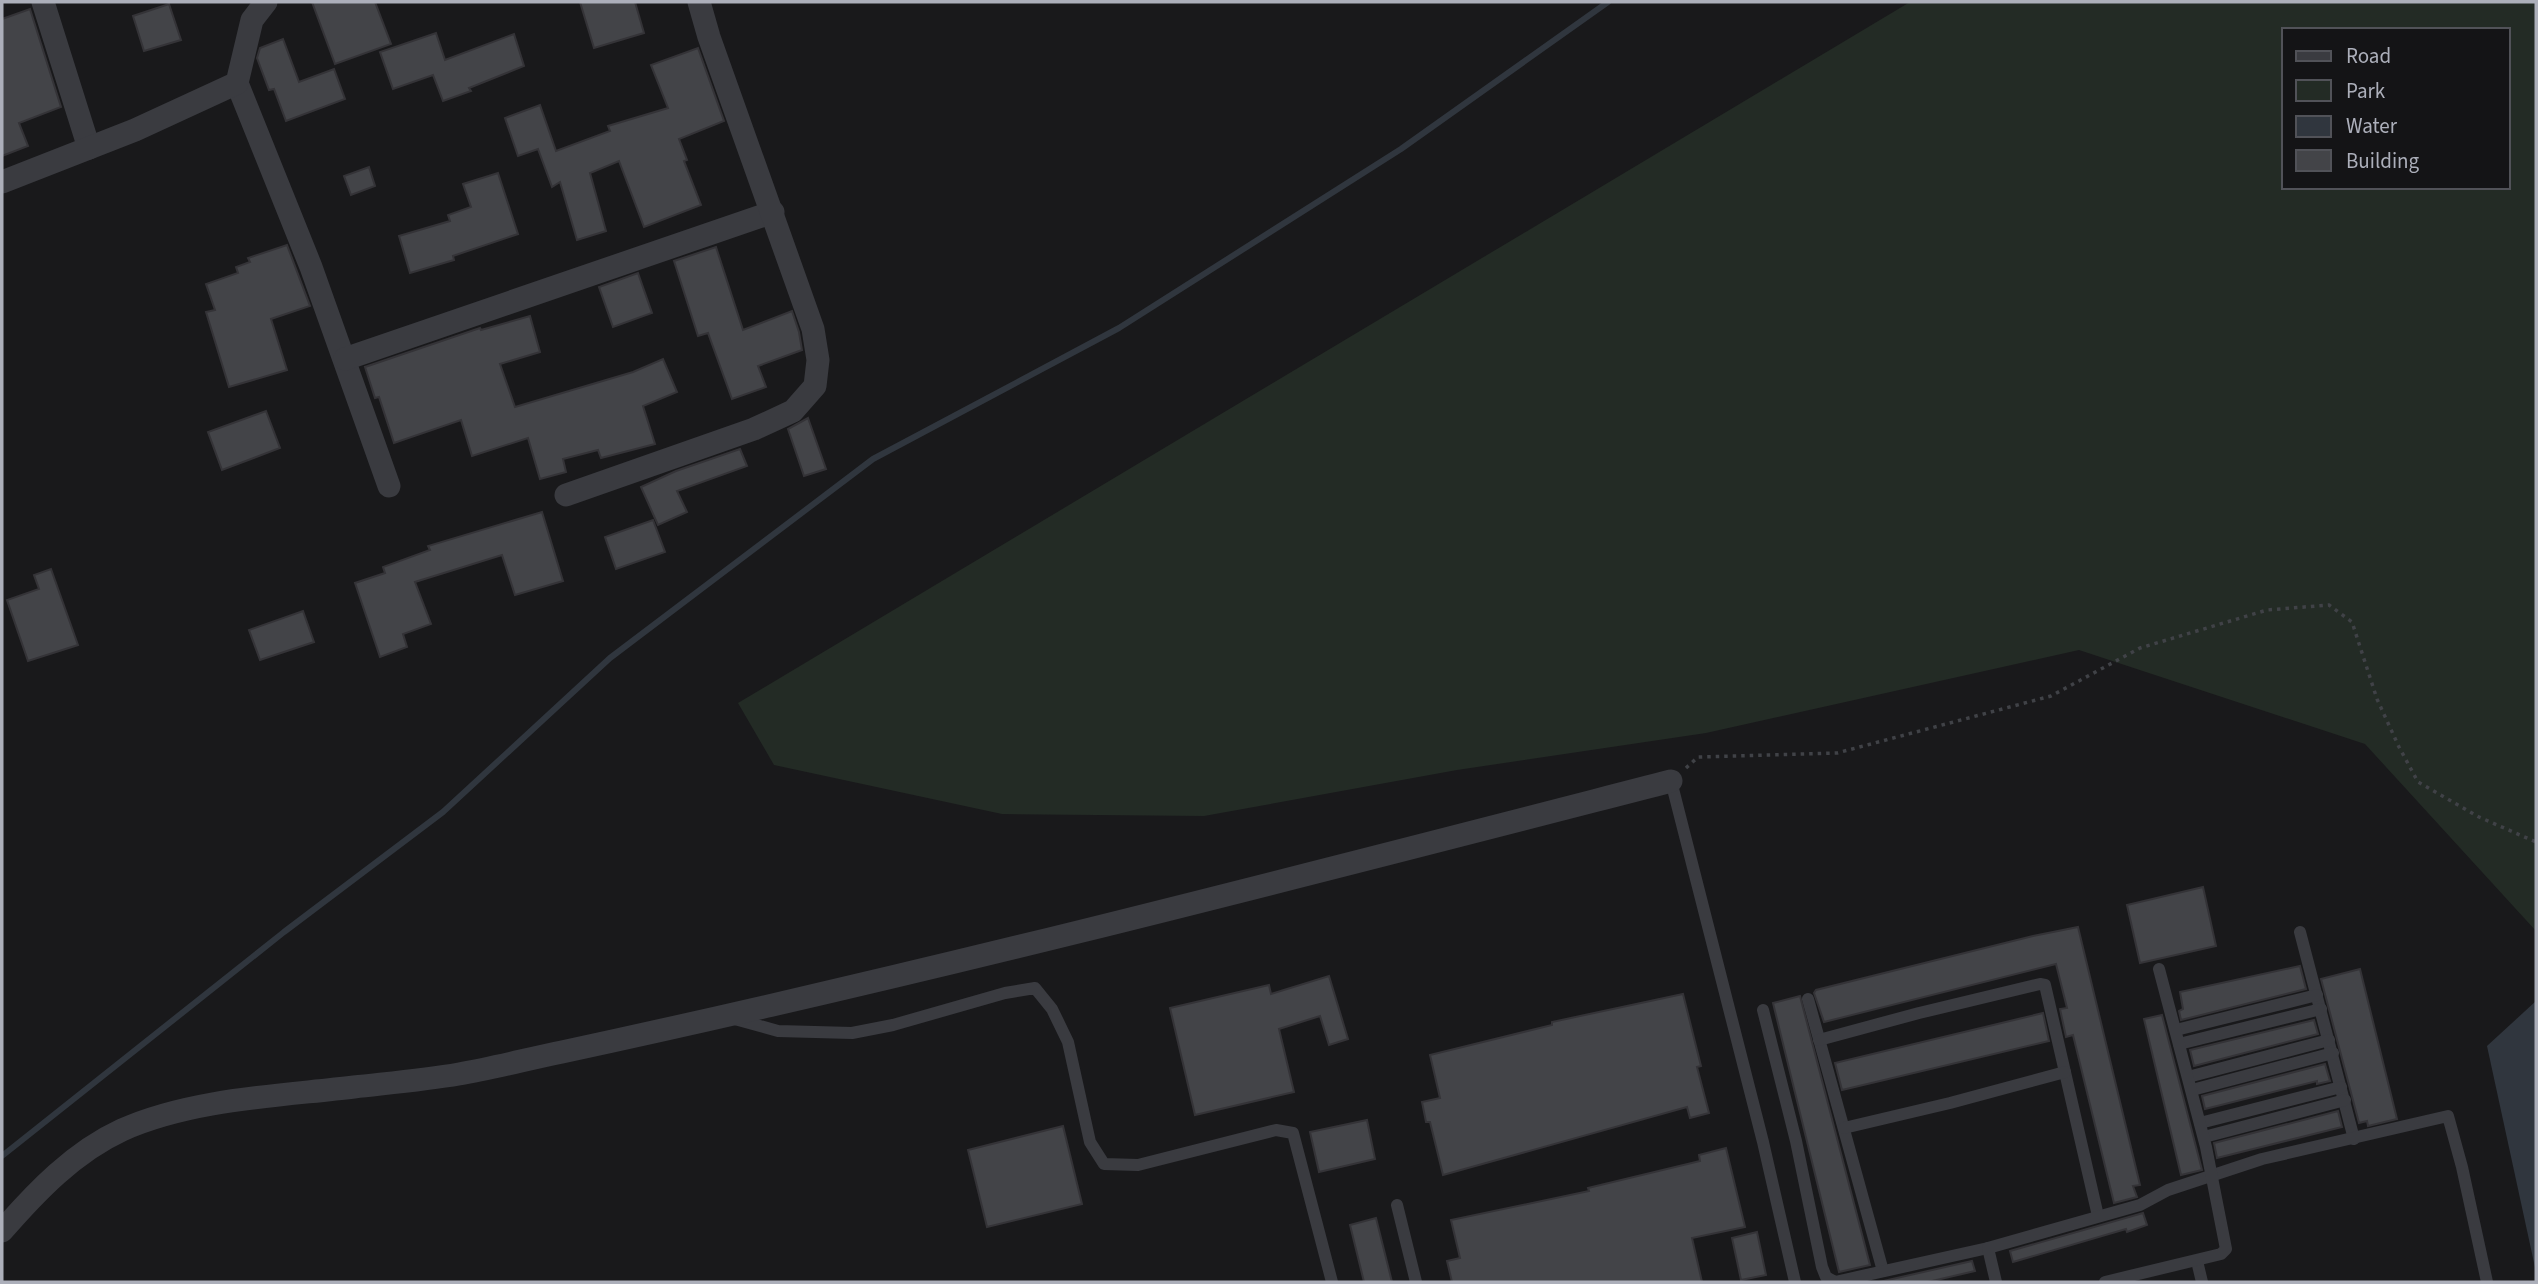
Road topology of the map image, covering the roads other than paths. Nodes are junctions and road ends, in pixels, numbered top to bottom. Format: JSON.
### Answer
{"nodes":[{"id":1,"x":43,"y":2,"type":"edge"},
{"id":2,"x":266,"y":2,"type":"edge"},
{"id":3,"x":699,"y":2,"type":"edge"},
{"id":4,"x":237,"y":83,"type":"junction"},
{"id":5,"x":89,"y":148,"type":"junction"},
{"id":6,"x":2,"y":182,"type":"edge"},
{"id":7,"x":773,"y":212,"type":"junction"},
{"id":8,"x":345,"y":359,"type":"junction"},
{"id":9,"x":389,"y":486,"type":"dead end"},
{"id":10,"x":566,"y":495,"type":"dead end"},
{"id":11,"x":1671,"y":781,"type":"joint"},
{"id":12,"x":2300,"y":932,"type":"dead end"},
{"id":13,"x":2159,"y":969,"type":"dead end"},
{"id":14,"x":2317,"y":995,"type":"junction"},
{"id":15,"x":1808,"y":999,"type":"dead end"},
{"id":16,"x":2321,"y":1009,"type":"junction"},
{"id":17,"x":1763,"y":1010,"type":"dead end"},
{"id":18,"x":724,"y":1016,"type":"junction"},
{"id":19,"x":2176,"y":1030,"type":"junction"},
{"id":20,"x":1819,"y":1040,"type":"junction"},
{"id":21,"x":2179,"y":1044,"type":"junction"},
{"id":22,"x":2331,"y":1047,"type":"junction"},
{"id":23,"x":2065,"y":1072,"type":"junction"},
{"id":24,"x":2190,"y":1084,"type":"junction"},
{"id":25,"x":2343,"y":1093,"type":"junction"},
{"id":26,"x":2200,"y":1123,"type":"junction"},
{"id":27,"x":1844,"y":1128,"type":"junction"},
{"id":28,"x":2204,"y":1137,"type":"junction"},
{"id":29,"x":2354,"y":1139,"type":"junction"},
{"id":30,"x":2212,"y":1175,"type":"junction"},
{"id":31,"x":1397,"y":1205,"type":"dead end"},
{"id":32,"x":2098,"y":1216,"type":"junction"},
{"id":33,"x":2,"y":1231,"type":"edge"},
{"id":34,"x":1988,"y":1248,"type":"junction"},
{"id":35,"x":2197,"y":1261,"type":"junction"},
{"id":36,"x":1883,"y":1271,"type":"junction"},
{"id":37,"x":1332,"y":1282,"type":"edge"},
{"id":38,"x":1416,"y":1282,"type":"edge"},
{"id":39,"x":1795,"y":1282,"type":"edge"},
{"id":40,"x":1996,"y":1282,"type":"edge"},
{"id":41,"x":2105,"y":1282,"type":"edge"},
{"id":42,"x":2202,"y":1282,"type":"edge"},
{"id":43,"x":2485,"y":1282,"type":"edge"}],
"edges":[{"from":1,"to":5,"type":"street"},
{"from":2,"to":4,"type":"street"},
{"from":3,"to":7,"type":"street"},
{"from":4,"to":5,"type":"street"},
{"from":4,"to":8,"type":"street"},
{"from":5,"to":6,"type":"street"},
{"from":7,"to":8,"type":"street"},
{"from":7,"to":10,"type":"street"},
{"from":8,"to":9,"type":"street"},
{"from":11,"to":18,"type":"street"},
{"from":11,"to":39,"type":"lane"},
{"from":12,"to":14,"type":"lane"},
{"from":13,"to":19,"type":"lane"},
{"from":14,"to":16,"type":"lane"},
{"from":14,"to":19,"type":"lane"},
{"from":15,"to":20,"type":"lane"},
{"from":16,"to":21,"type":"lane"},
{"from":16,"to":22,"type":"lane"},
{"from":17,"to":36,"type":"lane"},
{"from":18,"to":33,"type":"street"},
{"from":18,"to":37,"type":"lane"},
{"from":19,"to":21,"type":"lane"},
{"from":20,"to":23,"type":"lane"},
{"from":20,"to":27,"type":"lane"},
{"from":21,"to":24,"type":"lane"},
{"from":22,"to":24,"type":"lane"},
{"from":22,"to":25,"type":"lane"},
{"from":23,"to":27,"type":"lane"},
{"from":23,"to":32,"type":"lane"},
{"from":24,"to":26,"type":"lane"},
{"from":25,"to":26,"type":"lane"},
{"from":25,"to":28,"type":"lane"},
{"from":25,"to":29,"type":"lane"},
{"from":26,"to":28,"type":"lane"},
{"from":27,"to":36,"type":"lane"},
{"from":28,"to":30,"type":"lane"},
{"from":29,"to":30,"type":"lane"},
{"from":29,"to":43,"type":"lane"},
{"from":30,"to":32,"type":"lane"},
{"from":30,"to":35,"type":"lane"},
{"from":31,"to":38,"type":"lane"},
{"from":32,"to":34,"type":"lane"},
{"from":34,"to":36,"type":"lane"},
{"from":34,"to":40,"type":"lane"},
{"from":35,"to":41,"type":"lane"},
{"from":35,"to":42,"type":"lane"}]}
